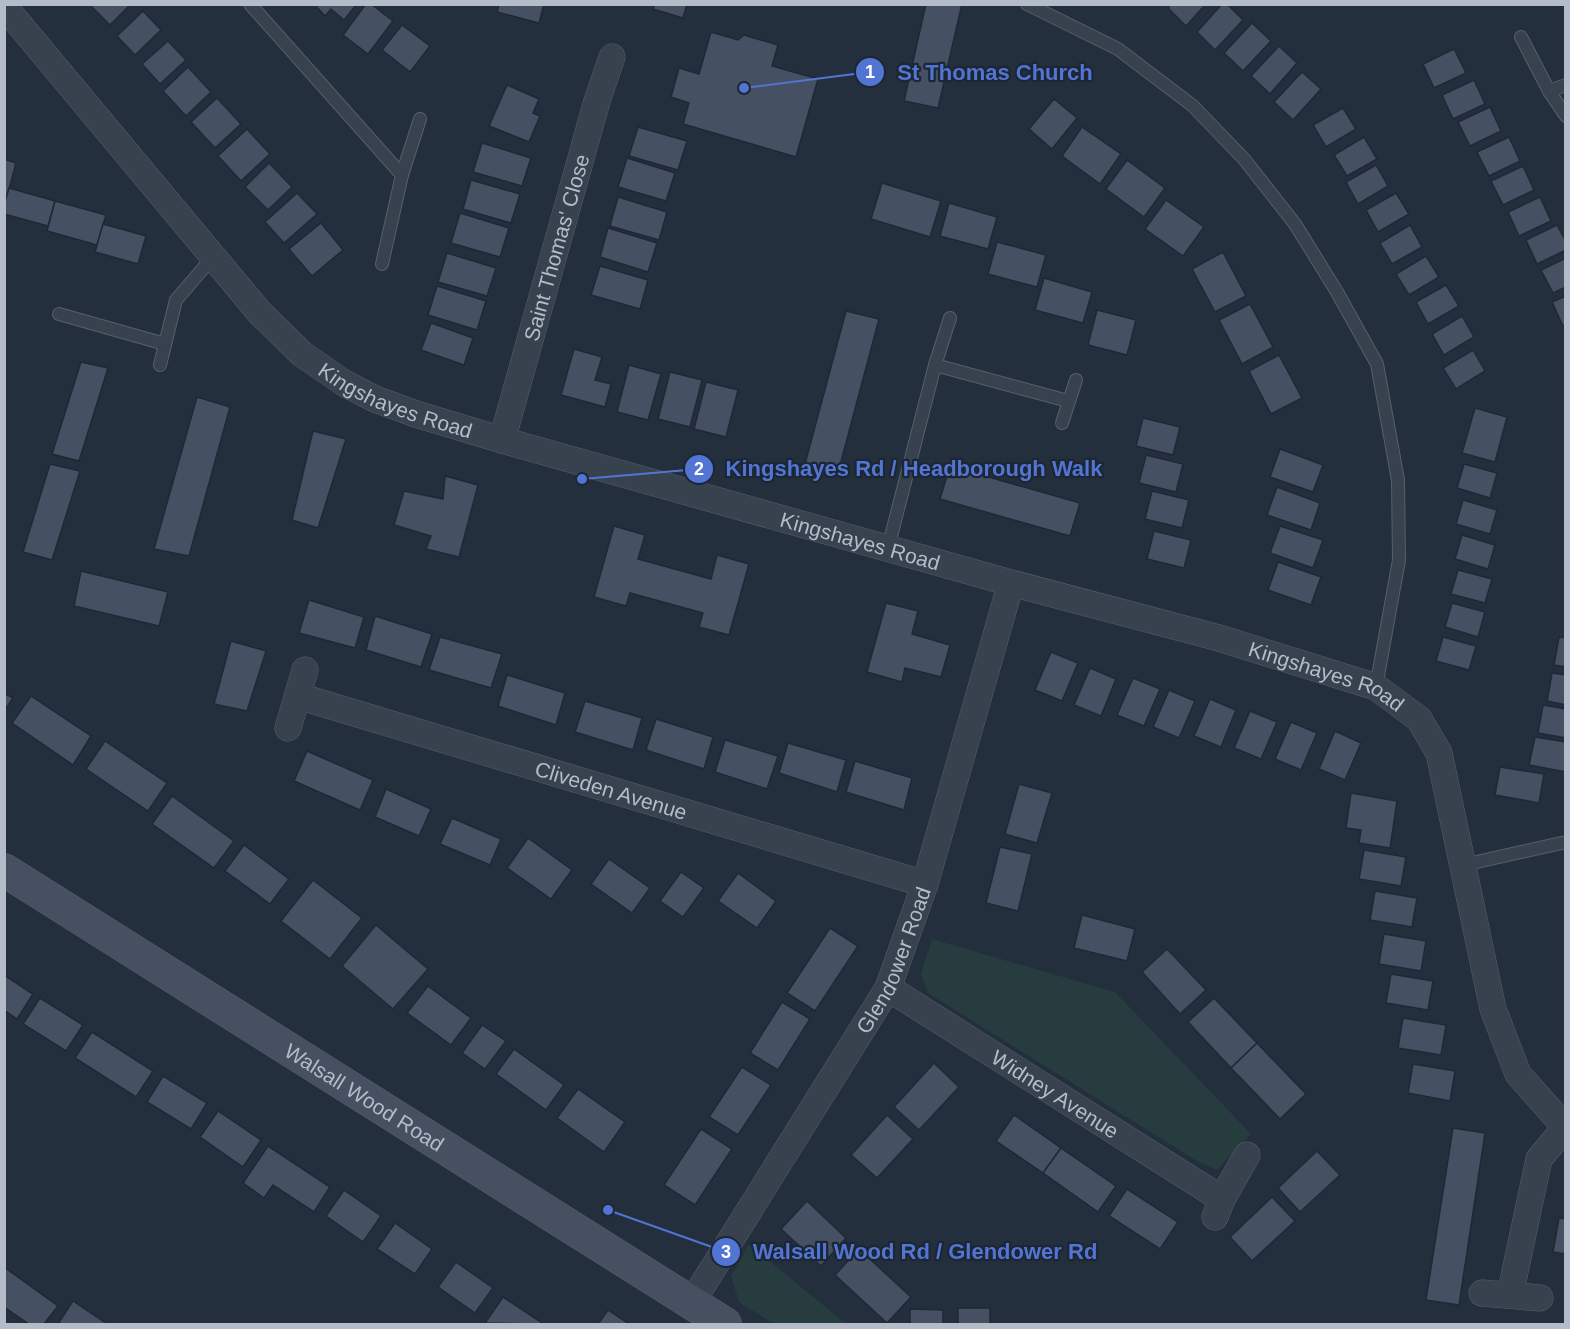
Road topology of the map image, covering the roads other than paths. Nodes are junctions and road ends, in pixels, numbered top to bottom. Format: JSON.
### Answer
{"nodes":[{"id":1,"x":250,"y":4,"type":"edge"},
{"id":2,"x":1027,"y":4,"type":"edge"},
{"id":3,"x":8,"y":19,"type":"edge"},
{"id":4,"x":1521,"y":37,"type":"dead end"},
{"id":5,"x":612,"y":57,"type":"dead end"},
{"id":6,"x":1566,"y":85,"type":"edge"},
{"id":7,"x":1549,"y":91,"type":"junction"},
{"id":8,"x":1566,"y":116,"type":"edge"},
{"id":9,"x":420,"y":119,"type":"dead end"},
{"id":10,"x":402,"y":176,"type":"junction"},
{"id":11,"x":213,"y":256,"type":"junction"},
{"id":12,"x":382,"y":264,"type":"dead end"},
{"id":13,"x":59,"y":314,"type":"dead end"},
{"id":14,"x":950,"y":318,"type":"dead end"},
{"id":15,"x":165,"y":344,"type":"junction"},
{"id":16,"x":160,"y":365,"type":"dead end"},
{"id":17,"x":934,"y":365,"type":"junction"},
{"id":18,"x":1076,"y":380,"type":"dead end"},
{"id":19,"x":1068,"y":401,"type":"junction"},
{"id":20,"x":1062,"y":423,"type":"dead end"},
{"id":21,"x":502,"y":440,"type":"junction"},
{"id":22,"x":888,"y":548,"type":"junction"},
{"id":23,"x":1011,"y":583,"type":"junction"},
{"id":24,"x":305,"y":669,"type":"dead end"},
{"id":25,"x":1376,"y":687,"type":"junction"},
{"id":26,"x":298,"y":696,"type":"junction"},
{"id":27,"x":288,"y":728,"type":"dead end"},
{"id":28,"x":1566,"y":842,"type":"edge"},
{"id":29,"x":1463,"y":865,"type":"junction"},
{"id":30,"x":4,"y":870,"type":"edge"},
{"id":31,"x":925,"y":884,"type":"junction"},
{"id":32,"x":888,"y":988,"type":"junction"},
{"id":33,"x":1565,"y":1128,"type":"edge"},
{"id":34,"x":1247,"y":1155,"type":"dead end"},
{"id":35,"x":1482,"y":1293,"type":"dead end"},
{"id":36,"x":1510,"y":1294,"type":"junction"},
{"id":37,"x":1540,"y":1298,"type":"dead end"},
{"id":38,"x":692,"y":1302,"type":"junction"},
{"id":39,"x":725,"y":1324,"type":"edge"}],
"edges":[{"from":1,"to":10,"type":"lane"},
{"from":2,"to":25,"type":"lane"},
{"from":3,"to":11,"type":"street","name":"Kingshayes Road"},
{"from":4,"to":7,"type":"lane"},
{"from":5,"to":21,"type":"street","name":"Saint Thomas' Close"},
{"from":6,"to":7,"type":"lane"},
{"from":7,"to":8,"type":"lane"},
{"from":9,"to":10,"type":"lane"},
{"from":10,"to":12,"type":"lane"},
{"from":11,"to":15,"type":"lane"},
{"from":11,"to":21,"type":"street","name":"Kingshayes Road"},
{"from":13,"to":15,"type":"lane"},
{"from":14,"to":17,"type":"lane"},
{"from":15,"to":16,"type":"lane"},
{"from":17,"to":19,"type":"lane"},
{"from":17,"to":22,"type":"lane"},
{"from":18,"to":19,"type":"lane"},
{"from":19,"to":20,"type":"lane"},
{"from":21,"to":22,"type":"street","name":"Kingshayes Road"},
{"from":22,"to":23,"type":"street","name":"Kingshayes Road"},
{"from":23,"to":25,"type":"street","name":"Kingshayes Road"},
{"from":23,"to":31,"type":"street","name":"Glendower Road"},
{"from":24,"to":26,"type":"street"},
{"from":25,"to":29,"type":"street","name":"Kingshayes Road"},
{"from":26,"to":27,"type":"street"},
{"from":26,"to":31,"type":"street","name":"Cliveden Avenue"},
{"from":28,"to":29,"type":"lane"},
{"from":29,"to":33,"type":"street","name":"Kingshayes Road"},
{"from":30,"to":38,"type":"street","name":"Walsall Wood Road"},
{"from":31,"to":32,"type":"street","name":"Glendower Road"},
{"from":32,"to":34,"type":"street","name":"Widney Avenue"},
{"from":32,"to":38,"type":"street","name":"Glendower Road"},
{"from":33,"to":36,"type":"street"},
{"from":35,"to":36,"type":"street"},
{"from":36,"to":37,"type":"street"},
{"from":38,"to":39,"type":"street","name":"Walsall Wood Road"}]}
